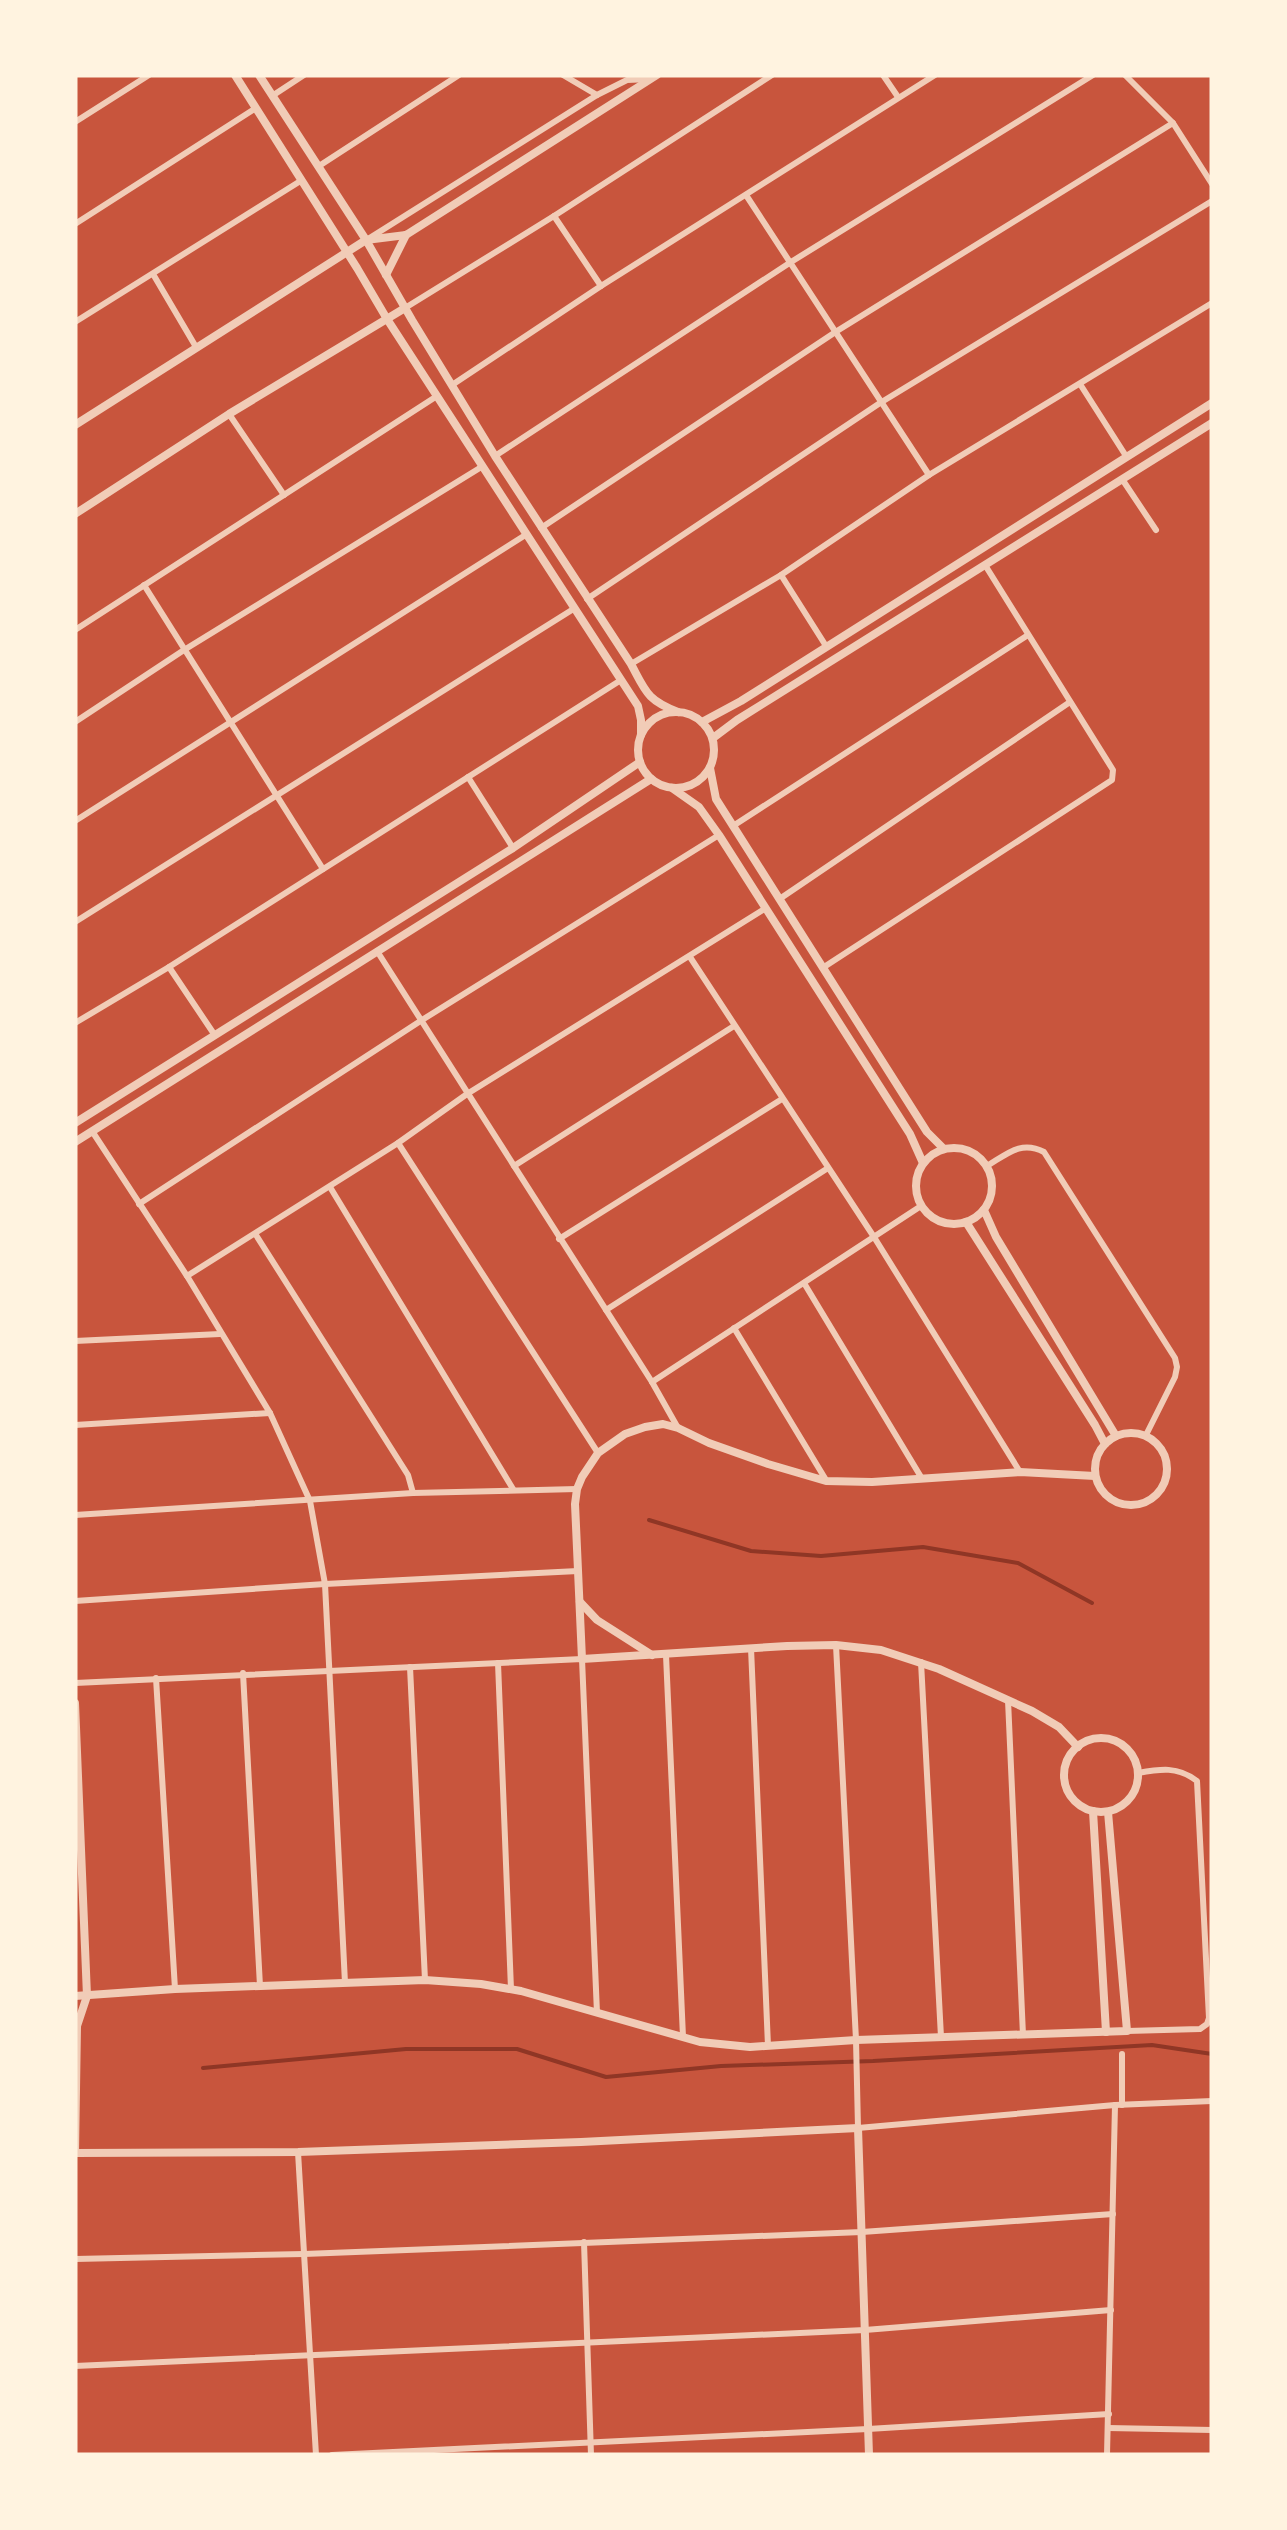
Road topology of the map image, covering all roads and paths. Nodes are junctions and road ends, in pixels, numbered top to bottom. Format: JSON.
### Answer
{"nodes":[{"id":1,"x":150,"y":75,"type":"edge"},
{"id":2,"x":235,"y":75,"type":"edge"},
{"id":3,"x":259,"y":75,"type":"edge"},
{"id":4,"x":304,"y":75,"type":"edge"},
{"id":5,"x":459,"y":75,"type":"edge"},
{"id":6,"x":562,"y":75,"type":"edge"},
{"id":7,"x":772,"y":75,"type":"edge"},
{"id":8,"x":882,"y":75,"type":"edge"},
{"id":9,"x":935,"y":75,"type":"edge"},
{"id":10,"x":1093,"y":75,"type":"edge"},
{"id":11,"x":1125,"y":75,"type":"edge"},
{"id":12,"x":654,"y":77,"type":"edge"},
{"id":13,"x":597,"y":94,"type":"junction"},
{"id":14,"x":272,"y":96,"type":"junction"},
{"id":15,"x":898,"y":97,"type":"junction"},
{"id":16,"x":256,"y":108,"type":"junction"},
{"id":17,"x":75,"y":122,"type":"edge"},
{"id":18,"x":1173,"y":124,"type":"junction"},
{"id":19,"x":319,"y":166,"type":"junction"},
{"id":20,"x":302,"y":180,"type":"junction"},
{"id":21,"x":1212,"y":184,"type":"edge"},
{"id":22,"x":746,"y":195,"type":"junction"},
{"id":23,"x":1212,"y":201,"type":"edge"},
{"id":24,"x":554,"y":216,"type":"junction"},
{"id":25,"x":75,"y":224,"type":"edge"},
{"id":26,"x":406,"y":235,"type":"junction"},
{"id":27,"x":366,"y":240,"type":"junction"},
{"id":28,"x":347,"y":252,"type":"junction"},
{"id":29,"x":792,"y":262,"type":"junction"},
{"id":30,"x":153,"y":274,"type":"junction"},
{"id":31,"x":386,"y":275,"type":"junction"},
{"id":32,"x":601,"y":286,"type":"junction"},
{"id":33,"x":394,"y":290,"type":"junction"},
{"id":34,"x":376,"y":301,"type":"junction"},
{"id":35,"x":1212,"y":303,"type":"edge"},
{"id":36,"x":404,"y":308,"type":"junction"},
{"id":37,"x":386,"y":319,"type":"junction"},
{"id":38,"x":75,"y":322,"type":"edge"},
{"id":39,"x":837,"y":332,"type":"junction"},
{"id":40,"x":196,"y":348,"type":"junction"},
{"id":41,"x":1080,"y":384,"type":"junction"},
{"id":42,"x":452,"y":385,"type":"junction"},
{"id":43,"x":438,"y":396,"type":"junction"},
{"id":44,"x":880,"y":403,"type":"junction"},
{"id":45,"x":1212,"y":404,"type":"edge"},
{"id":46,"x":229,"y":414,"type":"junction"},
{"id":47,"x":1212,"y":422,"type":"edge"},
{"id":48,"x":75,"y":425,"type":"edge"},
{"id":49,"x":495,"y":456,"type":"junction"},
{"id":50,"x":1126,"y":456,"type":"junction"},
{"id":51,"x":484,"y":466,"type":"junction"},
{"id":52,"x":929,"y":475,"type":"junction"},
{"id":53,"x":1122,"y":479,"type":"junction"},
{"id":54,"x":284,"y":495,"type":"junction"},
{"id":55,"x":75,"y":514,"type":"edge"},
{"id":56,"x":541,"y":528,"type":"junction"},
{"id":57,"x":1156,"y":530,"type":"dead end"},
{"id":58,"x":526,"y":534,"type":"junction"},
{"id":59,"x":985,"y":564,"type":"junction"},
{"id":60,"x":781,"y":575,"type":"junction"},
{"id":61,"x":144,"y":585,"type":"junction"},
{"id":62,"x":586,"y":599,"type":"junction"},
{"id":63,"x":575,"y":608,"type":"junction"},
{"id":64,"x":75,"y":630,"type":"edge"},
{"id":65,"x":1028,"y":634,"type":"junction"},
{"id":66,"x":826,"y":646,"type":"junction"},
{"id":67,"x":184,"y":650,"type":"junction"},
{"id":68,"x":630,"y":664,"type":"junction"},
{"id":69,"x":621,"y":680,"type":"junction"},
{"id":70,"x":1070,"y":702,"type":"junction"},
{"id":71,"x":678,"y":712,"type":"junction"},
{"id":72,"x":75,"y":722,"type":"edge"},
{"id":73,"x":228,"y":722,"type":"junction"},
{"id":74,"x":702,"y":722,"type":"junction"},
{"id":75,"x":641,"y":735,"type":"junction"},
{"id":76,"x":713,"y":738,"type":"junction"},
{"id":77,"x":640,"y":762,"type":"junction"},
{"id":78,"x":710,"y":768,"type":"junction"},
{"id":79,"x":468,"y":777,"type":"junction"},
{"id":80,"x":651,"y":779,"type":"junction"},
{"id":81,"x":672,"y":788,"type":"junction"},
{"id":82,"x":276,"y":797,"type":"junction"},
{"id":83,"x":75,"y":821,"type":"edge"},
{"id":84,"x":733,"y":826,"type":"junction"},
{"id":85,"x":720,"y":835,"type":"junction"},
{"id":86,"x":513,"y":848,"type":"junction"},
{"id":87,"x":323,"y":869,"type":"junction"},
{"id":88,"x":780,"y":898,"type":"junction"},
{"id":89,"x":766,"y":908,"type":"junction"},
{"id":90,"x":75,"y":922,"type":"edge"},
{"id":91,"x":376,"y":950,"type":"junction"},
{"id":92,"x":690,"y":956,"type":"junction"},
{"id":93,"x":170,"y":967,"type":"junction"},
{"id":94,"x":824,"y":968,"type":"junction"},
{"id":95,"x":422,"y":1020,"type":"junction"},
{"id":96,"x":75,"y":1023,"type":"edge"},
{"id":97,"x":734,"y":1026,"type":"junction"},
{"id":98,"x":214,"y":1034,"type":"junction"},
{"id":99,"x":467,"y":1094,"type":"junction"},
{"id":100,"x":782,"y":1099,"type":"junction"},
{"id":101,"x":75,"y":1123,"type":"edge"},
{"id":102,"x":92,"y":1131,"type":"junction"},
{"id":103,"x":75,"y":1142,"type":"edge"},
{"id":104,"x":398,"y":1144,"type":"junction"},
{"id":105,"x":944,"y":1148,"type":"junction"},
{"id":106,"x":923,"y":1162,"type":"junction"},
{"id":107,"x":514,"y":1166,"type":"junction"},
{"id":108,"x":987,"y":1166,"type":"junction"},
{"id":109,"x":828,"y":1168,"type":"junction"},
{"id":110,"x":330,"y":1187,"type":"junction"},
{"id":111,"x":139,"y":1204,"type":"junction"},
{"id":112,"x":921,"y":1206,"type":"junction"},
{"id":113,"x":984,"y":1210,"type":"junction"},
{"id":114,"x":966,"y":1222,"type":"junction"},
{"id":115,"x":256,"y":1235,"type":"junction"},
{"id":116,"x":874,"y":1237,"type":"junction"},
{"id":117,"x":559,"y":1239,"type":"junction"},
{"id":118,"x":187,"y":1276,"type":"junction"},
{"id":119,"x":804,"y":1283,"type":"junction"},
{"id":120,"x":606,"y":1310,"type":"junction"},
{"id":121,"x":734,"y":1328,"type":"junction"},
{"id":122,"x":220,"y":1334,"type":"junction"},
{"id":123,"x":75,"y":1341,"type":"edge"},
{"id":124,"x":652,"y":1382,"type":"junction"},
{"id":125,"x":270,"y":1413,"type":"junction"},
{"id":126,"x":75,"y":1426,"type":"edge"},
{"id":127,"x":678,"y":1428,"type":"junction"},
{"id":128,"x":1116,"y":1436,"type":"junction"},
{"id":129,"x":1146,"y":1436,"type":"junction"},
{"id":130,"x":1105,"y":1444,"type":"junction"},
{"id":131,"x":598,"y":1453,"type":"junction"},
{"id":132,"x":1020,"y":1472,"type":"junction"},
{"id":133,"x":1096,"y":1476,"type":"junction"},
{"id":134,"x":922,"y":1477,"type":"junction"},
{"id":135,"x":826,"y":1481,"type":"junction"},
{"id":136,"x":512,"y":1489,"type":"junction"},
{"id":137,"x":577,"y":1489,"type":"junction"},
{"id":138,"x":413,"y":1493,"type":"junction"},
{"id":139,"x":310,"y":1500,"type":"junction"},
{"id":140,"x":75,"y":1514,"type":"edge"},
{"id":141,"x":578,"y":1571,"type":"junction"},
{"id":142,"x":325,"y":1584,"type":"junction"},
{"id":143,"x":75,"y":1601,"type":"edge"},
{"id":144,"x":580,"y":1602,"type":"junction"},
{"id":145,"x":836,"y":1644,"type":"junction"},
{"id":146,"x":751,"y":1648,"type":"junction"},
{"id":147,"x":666,"y":1654,"type":"junction"},
{"id":148,"x":652,"y":1655,"type":"junction"},
{"id":149,"x":582,"y":1658,"type":"junction"},
{"id":150,"x":498,"y":1662,"type":"junction"},
{"id":151,"x":921,"y":1662,"type":"junction"},
{"id":152,"x":410,"y":1667,"type":"junction"},
{"id":153,"x":330,"y":1671,"type":"junction"},
{"id":154,"x":243,"y":1673,"type":"junction"},
{"id":155,"x":156,"y":1678,"type":"junction"},
{"id":156,"x":75,"y":1682,"type":"edge"},
{"id":157,"x":1008,"y":1700,"type":"junction"},
{"id":158,"x":75,"y":1703,"type":"edge"},
{"id":159,"x":1078,"y":1746,"type":"junction"},
{"id":160,"x":1138,"y":1774,"type":"junction"},
{"id":161,"x":1093,"y":1811,"type":"junction"},
{"id":162,"x":1108,"y":1812,"type":"junction"},
{"id":163,"x":425,"y":1980,"type":"junction"},
{"id":164,"x":345,"y":1982,"type":"junction"},
{"id":165,"x":260,"y":1986,"type":"junction"},
{"id":166,"x":176,"y":1988,"type":"junction"},
{"id":167,"x":512,"y":1989,"type":"junction"},
{"id":168,"x":75,"y":1996,"type":"edge"},
{"id":169,"x":87,"y":1996,"type":"junction"},
{"id":170,"x":596,"y":2013,"type":"junction"},
{"id":171,"x":76,"y":2024,"type":"edge"},
{"id":172,"x":1127,"y":2031,"type":"junction"},
{"id":173,"x":1106,"y":2032,"type":"junction"},
{"id":174,"x":1023,"y":2035,"type":"junction"},
{"id":175,"x":683,"y":2037,"type":"junction"},
{"id":176,"x":941,"y":2037,"type":"junction"},
{"id":177,"x":856,"y":2040,"type":"junction"},
{"id":178,"x":768,"y":2046,"type":"junction"},
{"id":179,"x":1122,"y":2054,"type":"dead end"},
{"id":180,"x":1212,"y":2101,"type":"edge"},
{"id":181,"x":1118,"y":2105,"type":"junction"},
{"id":182,"x":858,"y":2128,"type":"junction"},
{"id":183,"x":298,"y":2152,"type":"junction"},
{"id":184,"x":75,"y":2154,"type":"edge"},
{"id":185,"x":1113,"y":2214,"type":"junction"},
{"id":186,"x":862,"y":2232,"type":"junction"},
{"id":187,"x":584,"y":2242,"type":"junction"},
{"id":188,"x":304,"y":2254,"type":"junction"},
{"id":189,"x":75,"y":2260,"type":"edge"},
{"id":190,"x":1110,"y":2310,"type":"junction"},
{"id":191,"x":865,"y":2330,"type":"junction"},
{"id":192,"x":586,"y":2342,"type":"junction"},
{"id":193,"x":310,"y":2355,"type":"junction"},
{"id":194,"x":75,"y":2366,"type":"edge"},
{"id":195,"x":1109,"y":2414,"type":"junction"},
{"id":196,"x":1108,"y":2428,"type":"junction"},
{"id":197,"x":868,"y":2429,"type":"junction"},
{"id":198,"x":1212,"y":2430,"type":"edge"},
{"id":199,"x":590,"y":2442,"type":"junction"},
{"id":200,"x":316,"y":2455,"type":"edge"},
{"id":201,"x":332,"y":2455,"type":"edge"},
{"id":202,"x":591,"y":2455,"type":"edge"},
{"id":203,"x":869,"y":2455,"type":"edge"},
{"id":204,"x":1107,"y":2455,"type":"edge"}],
"edges":[{"from":1,"to":17,"type":"street"},
{"from":2,"to":16,"type":"street"},
{"from":3,"to":14,"type":"street"},
{"from":4,"to":14,"type":"street"},
{"from":5,"to":19,"type":"street"},
{"from":6,"to":13,"type":"street"},
{"from":7,"to":24,"type":"street"},
{"from":8,"to":15,"type":"street"},
{"from":9,"to":15,"type":"street"},
{"from":10,"to":29,"type":"street"},
{"from":11,"to":18,"type":"street"},
{"from":12,"to":13,"type":"street"},
{"from":12,"to":26,"type":"street"},
{"from":13,"to":27,"type":"street"},
{"from":14,"to":19,"type":"street"},
{"from":15,"to":22,"type":"street"},
{"from":16,"to":20,"type":"street"},
{"from":16,"to":25,"type":"street"},
{"from":18,"to":21,"type":"street"},
{"from":18,"to":39,"type":"street"},
{"from":19,"to":27,"type":"street"},
{"from":20,"to":28,"type":"street"},
{"from":20,"to":30,"type":"street"},
{"from":22,"to":29,"type":"street"},
{"from":22,"to":32,"type":"street"},
{"from":23,"to":44,"type":"street"},
{"from":24,"to":32,"type":"street"},
{"from":24,"to":36,"type":"street"},
{"from":26,"to":27,"type":"street"},
{"from":26,"to":31,"type":"street"},
{"from":27,"to":28,"type":"street"},
{"from":27,"to":31,"type":"street"},
{"from":28,"to":34,"type":"street"},
{"from":28,"to":40,"type":"street"},
{"from":29,"to":39,"type":"street"},
{"from":29,"to":49,"type":"street"},
{"from":30,"to":38,"type":"street"},
{"from":30,"to":40,"type":"street"},
{"from":31,"to":33,"type":"street"},
{"from":32,"to":42,"type":"street"},
{"from":33,"to":34,"type":"street"},
{"from":33,"to":36,"type":"street"},
{"from":34,"to":37,"type":"street"},
{"from":35,"to":41,"type":"street"},
{"from":36,"to":37,"type":"street"},
{"from":36,"to":42,"type":"street"},
{"from":37,"to":43,"type":"street"},
{"from":37,"to":46,"type":"street"},
{"from":39,"to":44,"type":"street"},
{"from":39,"to":56,"type":"street"},
{"from":40,"to":48,"type":"street"},
{"from":41,"to":50,"type":"street"},
{"from":41,"to":52,"type":"street"},
{"from":42,"to":49,"type":"street"},
{"from":43,"to":51,"type":"street"},
{"from":43,"to":54,"type":"street"},
{"from":44,"to":52,"type":"street"},
{"from":44,"to":62,"type":"street"},
{"from":45,"to":50,"type":"street"},
{"from":46,"to":54,"type":"street"},
{"from":46,"to":55,"type":"street"},
{"from":47,"to":53,"type":"street"},
{"from":49,"to":56,"type":"street"},
{"from":50,"to":66,"type":"street"},
{"from":51,"to":58,"type":"street"},
{"from":51,"to":67,"type":"street"},
{"from":52,"to":60,"type":"street"},
{"from":53,"to":57,"type":"street"},
{"from":53,"to":59,"type":"street"},
{"from":54,"to":61,"type":"street"},
{"from":56,"to":62,"type":"street"},
{"from":58,"to":63,"type":"street"},
{"from":58,"to":73,"type":"street"},
{"from":59,"to":65,"type":"street"},
{"from":59,"to":76,"type":"street"},
{"from":60,"to":66,"type":"street"},
{"from":60,"to":68,"type":"street"},
{"from":61,"to":64,"type":"street"},
{"from":61,"to":67,"type":"street"},
{"from":62,"to":68,"type":"street"},
{"from":63,"to":69,"type":"street"},
{"from":63,"to":82,"type":"street"},
{"from":65,"to":70,"type":"street"},
{"from":65,"to":84,"type":"street"},
{"from":66,"to":74,"type":"street"},
{"from":67,"to":72,"type":"street"},
{"from":67,"to":73,"type":"street"},
{"from":68,"to":71,"type":"street"},
{"from":69,"to":75,"type":"street"},
{"from":69,"to":79,"type":"street"},
{"from":70,"to":88,"type":"street"},
{"from":70,"to":94,"type":"street"},
{"from":71,"to":74,"type":"street"},
{"from":71,"to":75,"type":"street"},
{"from":73,"to":82,"type":"street"},
{"from":73,"to":83,"type":"street"},
{"from":74,"to":76,"type":"street"},
{"from":75,"to":77,"type":"street"},
{"from":76,"to":78,"type":"street"},
{"from":77,"to":80,"type":"street"},
{"from":77,"to":86,"type":"street"},
{"from":78,"to":81,"type":"street"},
{"from":78,"to":84,"type":"street"},
{"from":79,"to":86,"type":"street"},
{"from":79,"to":87,"type":"street"},
{"from":80,"to":81,"type":"street"},
{"from":80,"to":91,"type":"street"},
{"from":81,"to":85,"type":"street"},
{"from":82,"to":87,"type":"street"},
{"from":82,"to":90,"type":"street"},
{"from":84,"to":88,"type":"street"},
{"from":85,"to":89,"type":"street"},
{"from":85,"to":95,"type":"street"},
{"from":86,"to":98,"type":"street"},
{"from":87,"to":93,"type":"street"},
{"from":88,"to":94,"type":"street"},
{"from":89,"to":92,"type":"street"},
{"from":89,"to":106,"type":"street"},
{"from":91,"to":95,"type":"street"},
{"from":91,"to":102,"type":"street"},
{"from":92,"to":97,"type":"street"},
{"from":92,"to":99,"type":"street"},
{"from":93,"to":96,"type":"street"},
{"from":93,"to":98,"type":"street"},
{"from":94,"to":105,"type":"street"},
{"from":95,"to":99,"type":"street"},
{"from":95,"to":111,"type":"street"},
{"from":97,"to":100,"type":"street"},
{"from":97,"to":107,"type":"street"},
{"from":98,"to":101,"type":"street"},
{"from":99,"to":104,"type":"street"},
{"from":99,"to":107,"type":"street"},
{"from":100,"to":109,"type":"street"},
{"from":100,"to":117,"type":"street"},
{"from":102,"to":103,"type":"street"},
{"from":102,"to":111,"type":"street"},
{"from":104,"to":110,"type":"street"},
{"from":104,"to":131,"type":"street"},
{"from":105,"to":106,"type":"street"},
{"from":105,"to":108,"type":"street"},
{"from":106,"to":112,"type":"street"},
{"from":107,"to":117,"type":"street"},
{"from":108,"to":113,"type":"street"},
{"from":108,"to":129,"type":"street"},
{"from":109,"to":116,"type":"street"},
{"from":109,"to":120,"type":"street"},
{"from":110,"to":115,"type":"street"},
{"from":110,"to":136,"type":"street"},
{"from":111,"to":118,"type":"street"},
{"from":112,"to":114,"type":"street"},
{"from":112,"to":116,"type":"street"},
{"from":113,"to":114,"type":"street"},
{"from":113,"to":128,"type":"street"},
{"from":114,"to":130,"type":"street"},
{"from":115,"to":118,"type":"street"},
{"from":115,"to":138,"type":"street"},
{"from":116,"to":119,"type":"street"},
{"from":116,"to":132,"type":"street"},
{"from":117,"to":120,"type":"street"},
{"from":118,"to":122,"type":"street"},
{"from":119,"to":121,"type":"street"},
{"from":119,"to":134,"type":"street"},
{"from":120,"to":124,"type":"street"},
{"from":121,"to":124,"type":"street"},
{"from":121,"to":135,"type":"street"},
{"from":122,"to":123,"type":"street"},
{"from":122,"to":125,"type":"street"},
{"from":124,"to":127,"type":"street"},
{"from":125,"to":126,"type":"street"},
{"from":125,"to":139,"type":"street"},
{"from":127,"to":131,"type":"street"},
{"from":127,"to":135,"type":"street"},
{"from":128,"to":129,"type":"street"},
{"from":128,"to":130,"type":"street"},
{"from":129,"to":133,"type":"street"},
{"from":130,"to":133,"type":"street"},
{"from":131,"to":137,"type":"street"},
{"from":132,"to":133,"type":"street"},
{"from":132,"to":134,"type":"street"},
{"from":134,"to":135,"type":"street"},
{"from":136,"to":137,"type":"street"},
{"from":136,"to":138,"type":"street"},
{"from":137,"to":141,"type":"street"},
{"from":138,"to":139,"type":"street"},
{"from":139,"to":140,"type":"street"},
{"from":139,"to":142,"type":"street"},
{"from":141,"to":142,"type":"street"},
{"from":141,"to":144,"type":"street"},
{"from":142,"to":143,"type":"street"},
{"from":142,"to":153,"type":"street"},
{"from":144,"to":148,"type":"street"},
{"from":144,"to":149,"type":"street"},
{"from":145,"to":146,"type":"street"},
{"from":145,"to":151,"type":"street"},
{"from":145,"to":177,"type":"street"},
{"from":146,"to":147,"type":"street"},
{"from":146,"to":178,"type":"street"},
{"from":147,"to":148,"type":"street"},
{"from":147,"to":175,"type":"street"},
{"from":148,"to":149,"type":"street"},
{"from":149,"to":150,"type":"street"},
{"from":149,"to":170,"type":"street"},
{"from":150,"to":152,"type":"street"},
{"from":150,"to":167,"type":"street"},
{"from":151,"to":157,"type":"street"},
{"from":151,"to":176,"type":"street"},
{"from":152,"to":153,"type":"street"},
{"from":152,"to":163,"type":"street"},
{"from":153,"to":154,"type":"street"},
{"from":153,"to":164,"type":"street"},
{"from":154,"to":155,"type":"street"},
{"from":154,"to":165,"type":"street"},
{"from":155,"to":156,"type":"street"},
{"from":155,"to":166,"type":"street"},
{"from":157,"to":159,"type":"street"},
{"from":157,"to":174,"type":"street"},
{"from":158,"to":169,"type":"street"},
{"from":159,"to":160,"type":"street"},
{"from":159,"to":161,"type":"street"},
{"from":160,"to":162,"type":"street"},
{"from":160,"to":172,"type":"street"},
{"from":161,"to":162,"type":"street"},
{"from":161,"to":173,"type":"street"},
{"from":162,"to":172,"type":"street"},
{"from":163,"to":164,"type":"street"},
{"from":163,"to":167,"type":"street"},
{"from":164,"to":165,"type":"street"},
{"from":165,"to":166,"type":"street"},
{"from":166,"to":169,"type":"street"},
{"from":167,"to":170,"type":"street"},
{"from":168,"to":169,"type":"street"},
{"from":169,"to":171,"type":"street"},
{"from":170,"to":175,"type":"street"},
{"from":171,"to":184,"type":"street"},
{"from":172,"to":173,"type":"street"},
{"from":173,"to":174,"type":"street"},
{"from":174,"to":176,"type":"street"},
{"from":175,"to":178,"type":"street"},
{"from":176,"to":177,"type":"street"},
{"from":177,"to":178,"type":"street"},
{"from":177,"to":182,"type":"street"},
{"from":179,"to":181,"type":"street"},
{"from":180,"to":181,"type":"street"},
{"from":181,"to":182,"type":"street"},
{"from":181,"to":185,"type":"street"},
{"from":182,"to":183,"type":"street"},
{"from":182,"to":186,"type":"street"},
{"from":183,"to":184,"type":"street"},
{"from":183,"to":188,"type":"street"},
{"from":185,"to":186,"type":"street"},
{"from":185,"to":190,"type":"street"},
{"from":186,"to":187,"type":"street"},
{"from":186,"to":191,"type":"street"},
{"from":187,"to":188,"type":"street"},
{"from":187,"to":192,"type":"street"},
{"from":188,"to":189,"type":"street"},
{"from":188,"to":193,"type":"street"},
{"from":190,"to":191,"type":"street"},
{"from":190,"to":195,"type":"street"},
{"from":191,"to":192,"type":"street"},
{"from":191,"to":197,"type":"street"},
{"from":192,"to":193,"type":"street"},
{"from":192,"to":199,"type":"street"},
{"from":193,"to":194,"type":"street"},
{"from":193,"to":200,"type":"street"},
{"from":195,"to":196,"type":"street"},
{"from":195,"to":197,"type":"street"},
{"from":196,"to":198,"type":"street"},
{"from":196,"to":204,"type":"street"},
{"from":197,"to":199,"type":"street"},
{"from":197,"to":203,"type":"street"},
{"from":199,"to":201,"type":"street"},
{"from":199,"to":202,"type":"street"}]}
